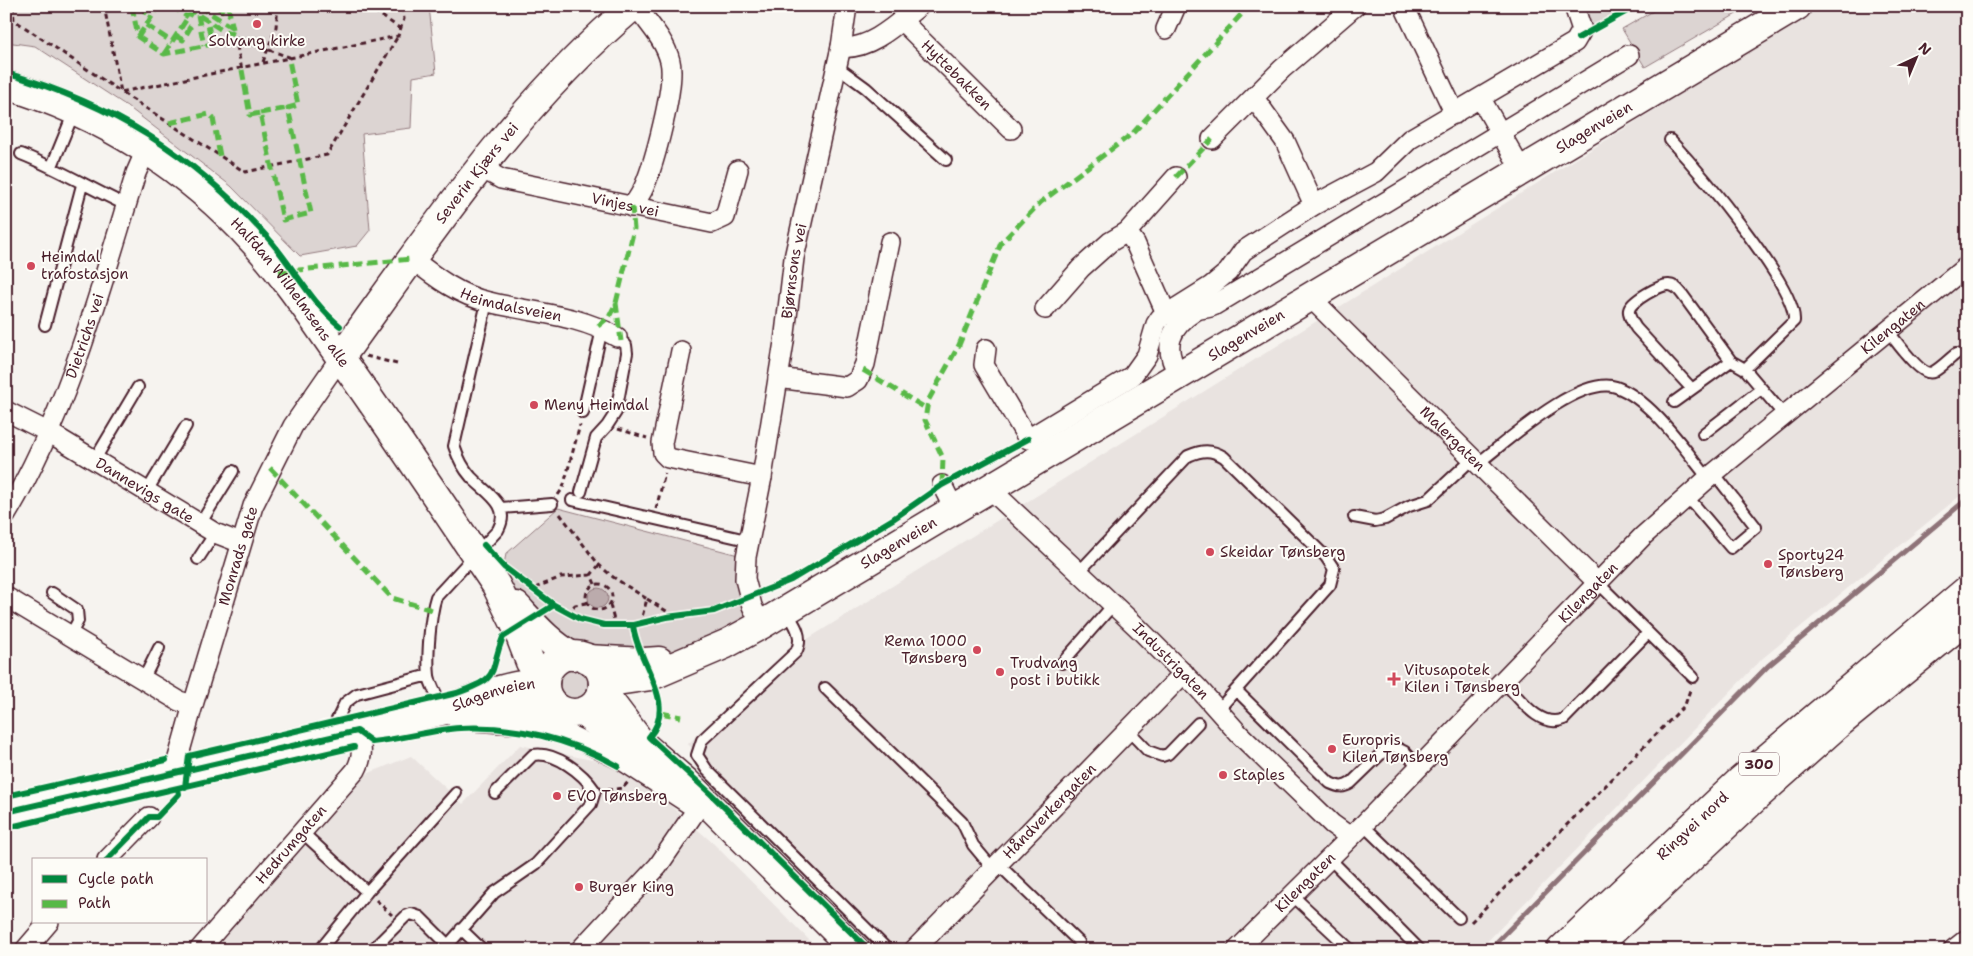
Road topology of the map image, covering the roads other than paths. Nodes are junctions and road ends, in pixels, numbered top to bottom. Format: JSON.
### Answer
{"nodes":[{"id":1,"x":634,"y":6,"type":"edge"},
{"id":2,"x":847,"y":6,"type":"edge"},
{"id":3,"x":918,"y":6,"type":"edge"},
{"id":4,"x":1176,"y":6,"type":"edge"},
{"id":5,"x":1354,"y":6,"type":"edge"},
{"id":6,"x":1404,"y":6,"type":"edge"},
{"id":7,"x":1574,"y":6,"type":"edge"},
{"id":8,"x":1783,"y":10,"type":"edge"},
{"id":9,"x":901,"y":20,"type":"junction"},
{"id":10,"x":1166,"y":29,"type":"dead end"},
{"id":11,"x":841,"y":48,"type":"junction"},
{"id":12,"x":1629,"y":55,"type":"dead end"},
{"id":13,"x":836,"y":66,"type":"junction"},
{"id":14,"x":6,"y":85,"type":"edge"},
{"id":15,"x":1254,"y":98,"type":"junction"},
{"id":16,"x":1481,"y":99,"type":"junction"},
{"id":17,"x":74,"y":111,"type":"junction"},
{"id":18,"x":1455,"y":114,"type":"junction"},
{"id":19,"x":1011,"y":129,"type":"dead end"},
{"id":20,"x":1501,"y":134,"type":"junction"},
{"id":21,"x":1212,"y":139,"type":"dead end"},
{"id":22,"x":1670,"y":140,"type":"dead end"},
{"id":23,"x":146,"y":150,"type":"junction"},
{"id":24,"x":21,"y":154,"type":"dead end"},
{"id":25,"x":946,"y":160,"type":"dead end"},
{"id":26,"x":52,"y":166,"type":"junction"},
{"id":27,"x":480,"y":166,"type":"junction"},
{"id":28,"x":738,"y":170,"type":"dead end"},
{"id":29,"x":1522,"y":171,"type":"junction"},
{"id":30,"x":1176,"y":177,"type":"dead end"},
{"id":31,"x":82,"y":185,"type":"junction"},
{"id":32,"x":126,"y":205,"type":"junction"},
{"id":33,"x":1314,"y":205,"type":"junction"},
{"id":34,"x":632,"y":207,"type":"junction"},
{"id":35,"x":1127,"y":232,"type":"junction"},
{"id":36,"x":890,"y":242,"type":"dead end"},
{"id":37,"x":412,"y":260,"type":"junction"},
{"id":38,"x":1967,"y":266,"type":"edge"},
{"id":39,"x":1305,"y":299,"type":"junction"},
{"id":40,"x":487,"y":302,"type":"junction"},
{"id":41,"x":1197,"y":302,"type":"junction"},
{"id":42,"x":1045,"y":309,"type":"dead end"},
{"id":43,"x":1166,"y":313,"type":"junction"},
{"id":44,"x":45,"y":325,"type":"dead end"},
{"id":45,"x":1887,"y":330,"type":"junction"},
{"id":46,"x":610,"y":333,"type":"junction"},
{"id":47,"x":986,"y":349,"type":"dead end"},
{"id":48,"x":681,"y":351,"type":"dead end"},
{"id":49,"x":1956,"y":354,"type":"dead end"},
{"id":50,"x":350,"y":356,"type":"junction"},
{"id":51,"x":1731,"y":361,"type":"junction"},
{"id":52,"x":1745,"y":369,"type":"junction"},
{"id":53,"x":1178,"y":375,"type":"junction"},
{"id":54,"x":778,"y":378,"type":"junction"},
{"id":55,"x":138,"y":387,"type":"dead end"},
{"id":56,"x":1761,"y":388,"type":"junction"},
{"id":57,"x":1692,"y":389,"type":"junction"},
{"id":58,"x":1674,"y":402,"type":"dead end"},
{"id":59,"x":6,"y":411,"type":"edge"},
{"id":60,"x":583,"y":413,"type":"road end"},
{"id":61,"x":1784,"y":415,"type":"junction"},
{"id":62,"x":186,"y":426,"type":"dead end"},
{"id":63,"x":50,"y":433,"type":"junction"},
{"id":64,"x":1703,"y":434,"type":"dead end"},
{"id":65,"x":94,"y":460,"type":"junction"},
{"id":66,"x":1474,"y":462,"type":"junction"},
{"id":67,"x":233,"y":471,"type":"dead end"},
{"id":68,"x":762,"y":476,"type":"junction"},
{"id":69,"x":1711,"y":476,"type":"junction"},
{"id":70,"x":989,"y":488,"type":"junction"},
{"id":71,"x":147,"y":491,"type":"junction"},
{"id":72,"x":581,"y":492,"type":"dead end"},
{"id":73,"x":1687,"y":496,"type":"junction"},
{"id":74,"x":572,"y":500,"type":"dead end"},
{"id":75,"x":552,"y":504,"type":"road end"},
{"id":76,"x":501,"y":508,"type":"junction"},
{"id":77,"x":6,"y":515,"type":"edge"},
{"id":78,"x":1354,"y":518,"type":"dead end"},
{"id":79,"x":208,"y":528,"type":"junction"},
{"id":80,"x":751,"y":541,"type":"junction"},
{"id":81,"x":241,"y":543,"type":"junction"},
{"id":82,"x":475,"y":554,"type":"junction"},
{"id":83,"x":198,"y":559,"type":"dead end"},
{"id":84,"x":1078,"y":573,"type":"junction"},
{"id":85,"x":1598,"y":584,"type":"junction"},
{"id":86,"x":496,"y":585,"type":"junction"},
{"id":87,"x":1967,"y":590,"type":"edge"},
{"id":88,"x":52,"y":593,"type":"dead end"},
{"id":89,"x":6,"y":597,"type":"edge"},
{"id":90,"x":1113,"y":605,"type":"junction"},
{"id":91,"x":785,"y":610,"type":"junction"},
{"id":92,"x":1967,"y":619,"type":"edge"},
{"id":93,"x":761,"y":625,"type":"junction"},
{"id":94,"x":1648,"y":633,"type":"junction"},
{"id":95,"x":70,"y":636,"type":"junction"},
{"id":96,"x":159,"y":648,"type":"dead end"},
{"id":97,"x":580,"y":657,"type":"junction"},
{"id":98,"x":693,"y":658,"type":"junction"},
{"id":99,"x":1062,"y":663,"type":"dead end"},
{"id":100,"x":1184,"y":673,"type":"junction"},
{"id":101,"x":429,"y":675,"type":"junction"},
{"id":102,"x":1693,"y":676,"type":"road end"},
{"id":103,"x":143,"y":680,"type":"junction"},
{"id":104,"x":545,"y":681,"type":"junction"},
{"id":105,"x":1503,"y":681,"type":"junction"},
{"id":106,"x":602,"y":687,"type":"junction"},
{"id":107,"x":825,"y":688,"type":"dead end"},
{"id":108,"x":1236,"y":690,"type":"junction"},
{"id":109,"x":192,"y":705,"type":"junction"},
{"id":110,"x":445,"y":710,"type":"junction"},
{"id":111,"x":571,"y":710,"type":"junction"},
{"id":112,"x":1218,"y":710,"type":"junction"},
{"id":113,"x":1198,"y":723,"type":"dead end"},
{"id":114,"x":357,"y":730,"type":"junction"},
{"id":115,"x":1128,"y":730,"type":"junction"},
{"id":116,"x":328,"y":737,"type":"junction"},
{"id":117,"x":1419,"y":767,"type":"junction"},
{"id":118,"x":179,"y":772,"type":"junction"},
{"id":119,"x":456,"y":793,"type":"dead end"},
{"id":120,"x":496,"y":793,"type":"dead end"},
{"id":121,"x":696,"y":809,"type":"junction"},
{"id":122,"x":6,"y":812,"type":"edge"},
{"id":123,"x":149,"y":817,"type":"dead end"},
{"id":124,"x":1356,"y":831,"type":"junction"},
{"id":125,"x":302,"y":832,"type":"junction"},
{"id":126,"x":109,"y":858,"type":"edge"},
{"id":127,"x":1329,"y":858,"type":"junction"},
{"id":128,"x":996,"y":866,"type":"junction"},
{"id":129,"x":367,"y":892,"type":"junction"},
{"id":130,"x":1292,"y":895,"type":"junction"},
{"id":131,"x":1459,"y":918,"type":"road end"},
{"id":132,"x":47,"y":924,"type":"edge"},
{"id":133,"x":461,"y":929,"type":"junction"},
{"id":134,"x":1967,"y":939,"type":"edge"},
{"id":135,"x":1079,"y":942,"type":"dead end"},
{"id":136,"x":451,"y":947,"type":"edge"},
{"id":137,"x":25,"y":950,"type":"edge"},
{"id":138,"x":199,"y":950,"type":"edge"},
{"id":139,"x":320,"y":950,"type":"edge"},
{"id":140,"x":372,"y":950,"type":"edge"},
{"id":141,"x":483,"y":950,"type":"edge"},
{"id":142,"x":580,"y":950,"type":"edge"},
{"id":143,"x":838,"y":950,"type":"edge"},
{"id":144,"x":855,"y":950,"type":"edge"},
{"id":145,"x":888,"y":950,"type":"edge"},
{"id":146,"x":914,"y":950,"type":"edge"},
{"id":147,"x":1237,"y":950,"type":"edge"},
{"id":148,"x":1351,"y":950,"type":"edge"},
{"id":149,"x":1420,"y":950,"type":"edge"},
{"id":150,"x":1561,"y":950,"type":"edge"},
{"id":151,"x":1592,"y":950,"type":"edge"},
{"id":152,"x":1953,"y":950,"type":"edge"}],
"edges":[{"from":1,"to":27,"type":"main road","name":"Severin Kjærs vei"},
{"from":1,"to":34,"type":"street"},
{"from":2,"to":11,"type":"street","name":"Bjørnsons vei"},
{"from":3,"to":9,"type":"street"},
{"from":4,"to":10,"type":"street"},
{"from":5,"to":15,"type":"street"},
{"from":6,"to":18,"type":"street"},
{"from":7,"to":16,"type":"street"},
{"from":8,"to":29,"type":"main road","name":"Slagenveien"},
{"from":9,"to":11,"type":"street"},
{"from":9,"to":19,"type":"street","name":"Hyttebakken"},
{"from":11,"to":13,"type":"street","name":"Bjørnsons vei"},
{"from":12,"to":20,"type":"street"},
{"from":13,"to":25,"type":"lane"},
{"from":13,"to":54,"type":"street","name":"Bjørnsons vei"},
{"from":14,"to":17,"type":"main road","name":"Halfdan Wilhelmsens alle"},
{"from":15,"to":21,"type":"street"},
{"from":15,"to":33,"type":"street"},
{"from":16,"to":18,"type":"street"},
{"from":16,"to":20,"type":"street"},
{"from":17,"to":23,"type":"main road","name":"Halfdan Wilhelmsens alle"},
{"from":17,"to":26,"type":"lane"},
{"from":18,"to":33,"type":"street"},
{"from":20,"to":29,"type":"street"},
{"from":20,"to":41,"type":"street"},
{"from":22,"to":52,"type":"lane"},
{"from":23,"to":32,"type":"street","name":"Dietrichs vei"},
{"from":23,"to":50,"type":"main road","name":"Halfdan Wilhelmsens alle"},
{"from":24,"to":26,"type":"lane"},
{"from":26,"to":31,"type":"lane"},
{"from":27,"to":34,"type":"street","name":"Vinjes vei"},
{"from":27,"to":37,"type":"main road","name":"Severin Kjærs vei"},
{"from":28,"to":34,"type":"street","name":"Vinjes vei"},
{"from":29,"to":39,"type":"main road","name":"Slagenveien"},
{"from":30,"to":35,"type":"street"},
{"from":31,"to":32,"type":"lane"},
{"from":31,"to":44,"type":"lane"},
{"from":32,"to":63,"type":"street","name":"Dietrichs vei"},
{"from":33,"to":41,"type":"street"},
{"from":35,"to":42,"type":"street"},
{"from":35,"to":43,"type":"street"},
{"from":36,"to":54,"type":"street"},
{"from":37,"to":40,"type":"street","name":"Heimdalsveien"},
{"from":37,"to":50,"type":"main road","name":"Severin Kjærs vei"},
{"from":38,"to":45,"type":"street","name":"Kilengaten"},
{"from":39,"to":53,"type":"main road","name":"Slagenveien"},
{"from":39,"to":66,"type":"street","name":"Malergaten"},
{"from":40,"to":46,"type":"street","name":"Heimdalsveien"},
{"from":40,"to":76,"type":"lane"},
{"from":41,"to":43,"type":"street"},
{"from":41,"to":53,"type":"street"},
{"from":43,"to":47,"type":"street"},
{"from":45,"to":49,"type":"lane"},
{"from":45,"to":61,"type":"street","name":"Kilengaten"},
{"from":46,"to":60,"type":"lane"},
{"from":46,"to":72,"type":"lane"},
{"from":48,"to":68,"type":"street"},
{"from":50,"to":81,"type":"street","name":"Monrads gate"},
{"from":50,"to":82,"type":"main road","name":"Halfdan Wilhelmsens alle"},
{"from":51,"to":52,"type":"lane"},
{"from":51,"to":57,"type":"lane"},
{"from":51,"to":57,"type":"lane"},
{"from":52,"to":56,"type":"lane"},
{"from":53,"to":70,"type":"main road","name":"Slagenveien"},
{"from":54,"to":68,"type":"street","name":"Bjørnsons vei"},
{"from":55,"to":65,"type":"lane"},
{"from":56,"to":61,"type":"lane"},
{"from":56,"to":64,"type":"lane"},
{"from":57,"to":58,"type":"lane"},
{"from":59,"to":63,"type":"street","name":"Dannevigs gate"},
{"from":61,"to":69,"type":"street","name":"Kilengaten"},
{"from":62,"to":71,"type":"lane"},
{"from":63,"to":65,"type":"street","name":"Dannevigs gate"},
{"from":63,"to":77,"type":"street","name":"Dietrichs vei"},
{"from":65,"to":71,"type":"street","name":"Dannevigs gate"},
{"from":66,"to":69,"type":"lane"},
{"from":66,"to":78,"type":"lane"},
{"from":66,"to":85,"type":"street","name":"Malergaten"},
{"from":67,"to":79,"type":"lane"},
{"from":68,"to":80,"type":"street","name":"Bjørnsons vei"},
{"from":69,"to":73,"type":"street","name":"Kilengaten"},
{"from":69,"to":73,"type":"lane"},
{"from":70,"to":84,"type":"street","name":"Industrigaten"},
{"from":70,"to":91,"type":"main road","name":"Slagenveien"},
{"from":71,"to":79,"type":"street","name":"Dannevigs gate"},
{"from":73,"to":85,"type":"street","name":"Kilengaten"},
{"from":74,"to":80,"type":"lane"},
{"from":75,"to":76,"type":"lane"},
{"from":76,"to":82,"type":"lane"},
{"from":79,"to":81,"type":"street","name":"Dannevigs gate"},
{"from":79,"to":83,"type":"lane"},
{"from":80,"to":93,"type":"street","name":"Bjørnsons vei"},
{"from":81,"to":109,"type":"street","name":"Monrads gate"},
{"from":82,"to":86,"type":"main road","name":"Halfdan Wilhelmsens alle"},
{"from":82,"to":101,"type":"lane"},
{"from":84,"to":90,"type":"street","name":"Industrigaten"},
{"from":84,"to":108,"type":"lane"},
{"from":85,"to":94,"type":"lane"},
{"from":85,"to":105,"type":"street","name":"Kilengaten"},
{"from":86,"to":97,"type":"main road","name":"Halfdan Wilhelmsens alle"},
{"from":86,"to":104,"type":"main road","name":"Halfdan Wilhelmsens alle"},
{"from":87,"to":150,"type":"main road","name":"Ringvei nord","number":"300"},
{"from":88,"to":95,"type":"lane"},
{"from":89,"to":95,"type":"street"},
{"from":90,"to":99,"type":"lane"},
{"from":90,"to":100,"type":"street","name":"Industrigaten"},
{"from":91,"to":93,"type":"main road","name":"Slagenveien"},
{"from":91,"to":145,"type":"lane"},
{"from":92,"to":151,"type":"main road","name":"Ringvei nord","number":"300"},
{"from":93,"to":98,"type":"main road","name":"Slagenveien"},
{"from":94,"to":102,"type":"lane"},
{"from":94,"to":105,"type":"lane"},
{"from":95,"to":103,"type":"street"},
{"from":96,"to":103,"type":"lane"},
{"from":97,"to":98,"type":"main road","name":"Slagenveien"},
{"from":97,"to":104,"type":"main road"},
{"from":97,"to":106,"type":"main road"},
{"from":98,"to":106,"type":"main road","name":"Slagenveien"},
{"from":100,"to":112,"type":"street","name":"Industrigaten"},
{"from":100,"to":115,"type":"street","name":"Håndverkergaten"},
{"from":101,"to":110,"type":"lane"},
{"from":101,"to":116,"type":"lane"},
{"from":103,"to":109,"type":"street"},
{"from":104,"to":110,"type":"main road","name":"Slagenveien"},
{"from":104,"to":111,"type":"main road"},
{"from":105,"to":117,"type":"street","name":"Kilengaten"},
{"from":106,"to":111,"type":"main road"},
{"from":106,"to":144,"type":"main road"},
{"from":107,"to":128,"type":"lane"},
{"from":108,"to":112,"type":"lane"},
{"from":108,"to":117,"type":"lane"},
{"from":109,"to":118,"type":"street","name":"Monrads gate"},
{"from":110,"to":111,"type":"main road","name":"Slagenveien"},
{"from":110,"to":114,"type":"main road","name":"Slagenveien"},
{"from":110,"to":121,"type":"street"},
{"from":111,"to":121,"type":"main road"},
{"from":112,"to":124,"type":"street","name":"Industrigaten"},
{"from":113,"to":115,"type":"lane"},
{"from":114,"to":116,"type":"main road","name":"Slagenveien"},
{"from":114,"to":125,"type":"street","name":"Hedrumgaten"},
{"from":115,"to":128,"type":"street","name":"Håndverkergaten"},
{"from":116,"to":118,"type":"main road","name":"Slagenveien"},
{"from":117,"to":124,"type":"street","name":"Kilengaten"},
{"from":118,"to":122,"type":"main road","name":"Slagenveien"},
{"from":119,"to":129,"type":"lane"},
{"from":120,"to":133,"type":"lane"},
{"from":121,"to":142,"type":"street"},
{"from":121,"to":143,"type":"main road"},
{"from":123,"to":126,"type":"street"},
{"from":124,"to":127,"type":"street","name":"Kilengaten"},
{"from":124,"to":131,"type":"lane"},
{"from":125,"to":129,"type":"lane"},
{"from":125,"to":138,"type":"street","name":"Hedrumgaten"},
{"from":127,"to":130,"type":"street","name":"Kilengaten"},
{"from":127,"to":149,"type":"lane"},
{"from":128,"to":135,"type":"lane"},
{"from":128,"to":146,"type":"street","name":"Håndverkergaten"},
{"from":129,"to":139,"type":"lane"},
{"from":130,"to":147,"type":"street","name":"Kilengaten"},
{"from":130,"to":148,"type":"lane"},
{"from":132,"to":137,"type":"street"},
{"from":133,"to":136,"type":"lane"},
{"from":133,"to":141,"type":"lane"},
{"from":134,"to":152,"type":"street"},
{"from":136,"to":140,"type":"lane"}]}
